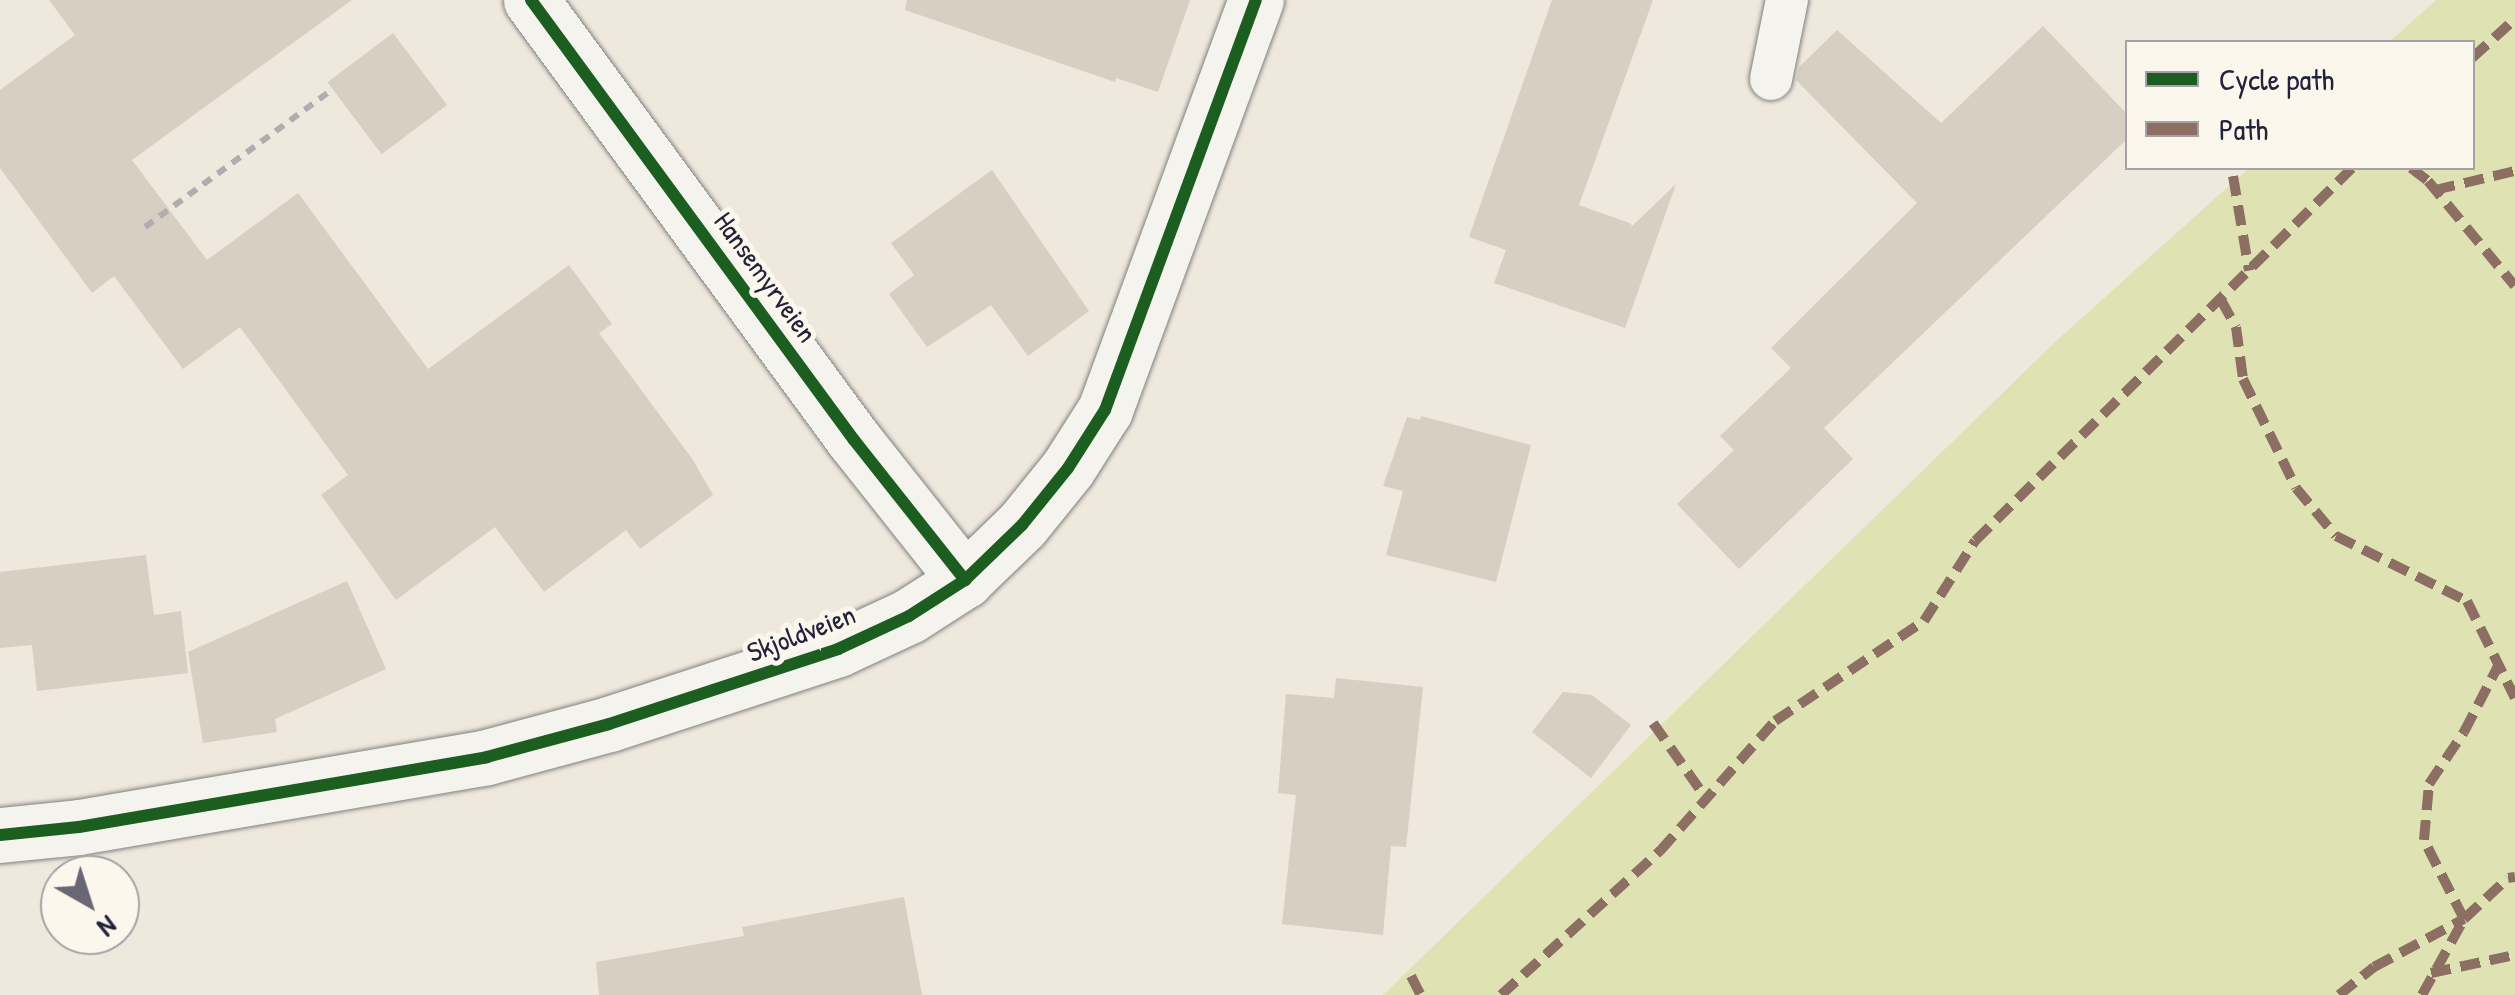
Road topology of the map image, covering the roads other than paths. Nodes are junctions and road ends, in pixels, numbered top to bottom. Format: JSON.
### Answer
{"nodes":[{"id":1,"x":531,"y":0,"type":"edge"},
{"id":2,"x":1256,"y":0,"type":"edge"},
{"id":3,"x":1786,"y":0,"type":"edge"},
{"id":4,"x":1771,"y":79,"type":"dead end"},
{"id":5,"x":965,"y":580,"type":"junction"},
{"id":6,"x":0,"y":835,"type":"edge"}],
"edges":[{"from":1,"to":5,"type":"street","name":"Hansemyrveien"},
{"from":2,"to":5,"type":"street","name":"Skjoldveien"},
{"from":3,"to":4,"type":"lane"},
{"from":5,"to":6,"type":"street","name":"Skjoldveien"}]}
